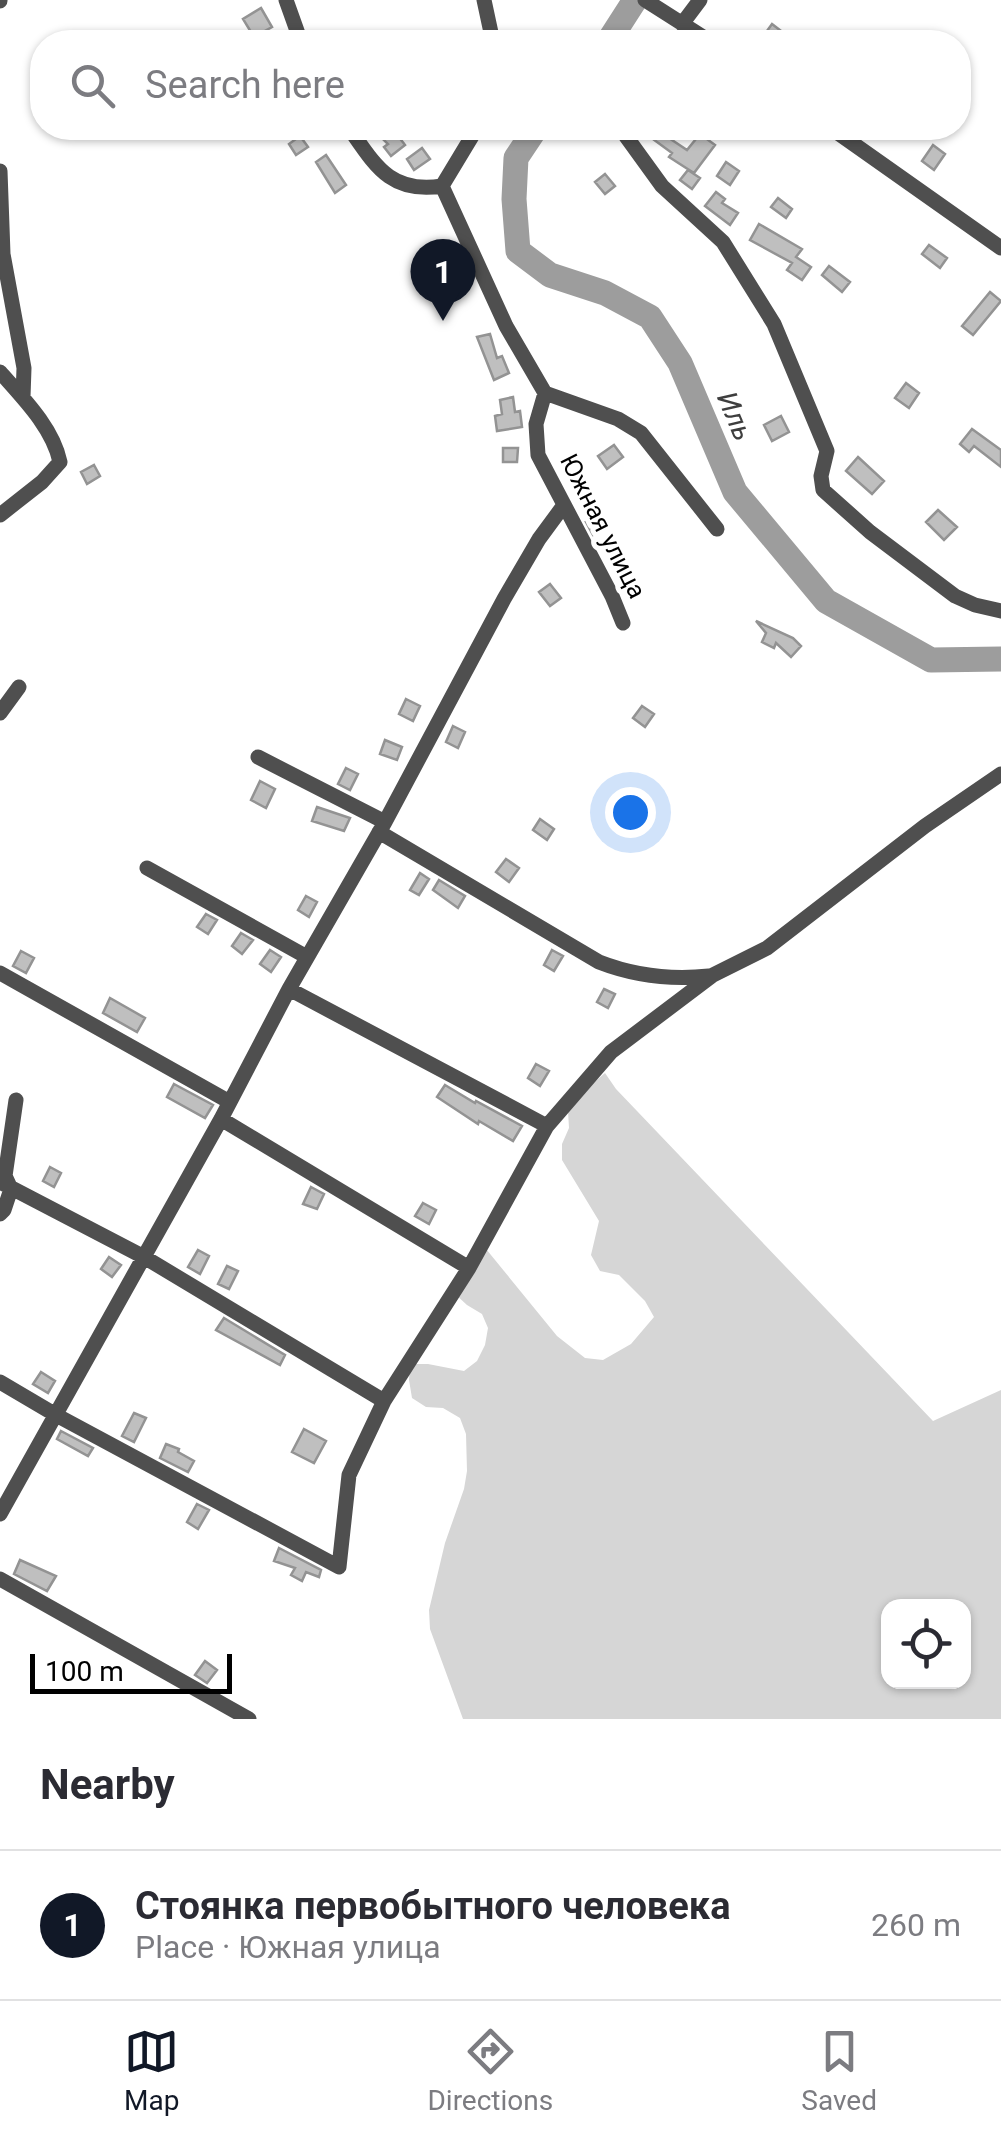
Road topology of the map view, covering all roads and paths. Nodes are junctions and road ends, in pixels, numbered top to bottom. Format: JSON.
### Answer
{"nodes":[{"id":1,"x":286,"y":0,"type":"edge"},
{"id":2,"x":484,"y":0,"type":"edge"},
{"id":3,"x":644,"y":0,"type":"edge"},
{"id":4,"x":700,"y":0,"type":"edge"},
{"id":5,"x":675,"y":19,"type":"junction"},
{"id":6,"x":297,"y":30,"type":"edge"},
{"id":7,"x":490,"y":30,"type":"edge"},
{"id":8,"x":692,"y":30,"type":"edge"},
{"id":9,"x":357,"y":140,"type":"edge"},
{"id":10,"x":470,"y":140,"type":"edge"},
{"id":11,"x":629,"y":140,"type":"edge"},
{"id":12,"x":848,"y":140,"type":"edge"},
{"id":13,"x":0,"y":171,"type":"edge"},
{"id":14,"x":442,"y":186,"type":"junction"},
{"id":15,"x":1001,"y":248,"type":"edge"},
{"id":16,"x":0,"y":372,"type":"edge"},
{"id":17,"x":544,"y":393,"type":"junction"},
{"id":18,"x":22,"y":397,"type":"junction"},
{"id":19,"x":564,"y":505,"type":"junction"},
{"id":20,"x":0,"y":515,"type":"edge"},
{"id":21,"x":718,"y":530,"type":"dead end"},
{"id":22,"x":1001,"y":610,"type":"edge"},
{"id":23,"x":623,"y":623,"type":"dead end"},
{"id":24,"x":19,"y":688,"type":"dead end"},
{"id":25,"x":0,"y":712,"type":"edge"},
{"id":26,"x":258,"y":757,"type":"dead end"},
{"id":27,"x":1001,"y":774,"type":"edge"},
{"id":28,"x":382,"y":827,"type":"junction"},
{"id":29,"x":146,"y":868,"type":"dead end"},
{"id":30,"x":308,"y":957,"type":"junction"},
{"id":31,"x":0,"y":973,"type":"edge"},
{"id":32,"x":713,"y":975,"type":"junction"},
{"id":33,"x":289,"y":989,"type":"junction"},
{"id":34,"x":16,"y":1100,"type":"dead end"},
{"id":35,"x":228,"y":1101,"type":"junction"},
{"id":36,"x":220,"y":1119,"type":"junction"},
{"id":37,"x":547,"y":1126,"type":"junction"},
{"id":38,"x":6,"y":1186,"type":"edge"},
{"id":39,"x":0,"y":1214,"type":"edge"},
{"id":40,"x":144,"y":1257,"type":"junction"},
{"id":41,"x":470,"y":1268,"type":"junction"},
{"id":42,"x":0,"y":1382,"type":"edge"},
{"id":43,"x":384,"y":1401,"type":"junction"},
{"id":44,"x":56,"y":1415,"type":"junction"},
{"id":45,"x":0,"y":1514,"type":"edge"},
{"id":46,"x":0,"y":1579,"type":"edge"},
{"id":47,"x":248,"y":1719,"type":"edge"}],
"edges":[{"from":1,"to":6,"type":"street"},
{"from":2,"to":7,"type":"street"},
{"from":3,"to":5,"type":"street"},
{"from":4,"to":5,"type":"street"},
{"from":5,"to":8,"type":"street"},
{"from":9,"to":14,"type":"street"},
{"from":10,"to":14,"type":"street"},
{"from":11,"to":22,"type":"street"},
{"from":12,"to":15,"type":"street"},
{"from":13,"to":18,"type":"street"},
{"from":14,"to":17,"type":"street"},
{"from":16,"to":18,"type":"street"},
{"from":17,"to":19,"type":"street","name":"Южная улица"},
{"from":17,"to":21,"type":"street"},
{"from":18,"to":20,"type":"street"},
{"from":19,"to":23,"type":"street","name":"Южная улица"},
{"from":19,"to":28,"type":"street"},
{"from":24,"to":25,"type":"street"},
{"from":26,"to":28,"type":"street"},
{"from":27,"to":32,"type":"street"},
{"from":28,"to":30,"type":"street"},
{"from":28,"to":32,"type":"street"},
{"from":29,"to":30,"type":"street"},
{"from":30,"to":33,"type":"street"},
{"from":31,"to":35,"type":"street"},
{"from":32,"to":37,"type":"street"},
{"from":33,"to":35,"type":"street"},
{"from":33,"to":37,"type":"street"},
{"from":34,"to":38,"type":"street"},
{"from":35,"to":36,"type":"street"},
{"from":36,"to":40,"type":"street"},
{"from":36,"to":41,"type":"street"},
{"from":37,"to":41,"type":"street"},
{"from":38,"to":39,"type":"street"},
{"from":38,"to":40,"type":"street"},
{"from":40,"to":43,"type":"street"},
{"from":40,"to":44,"type":"street"},
{"from":41,"to":43,"type":"street"},
{"from":42,"to":44,"type":"street"},
{"from":43,"to":44,"type":"street"},
{"from":44,"to":45,"type":"street"},
{"from":46,"to":47,"type":"street"}]}
